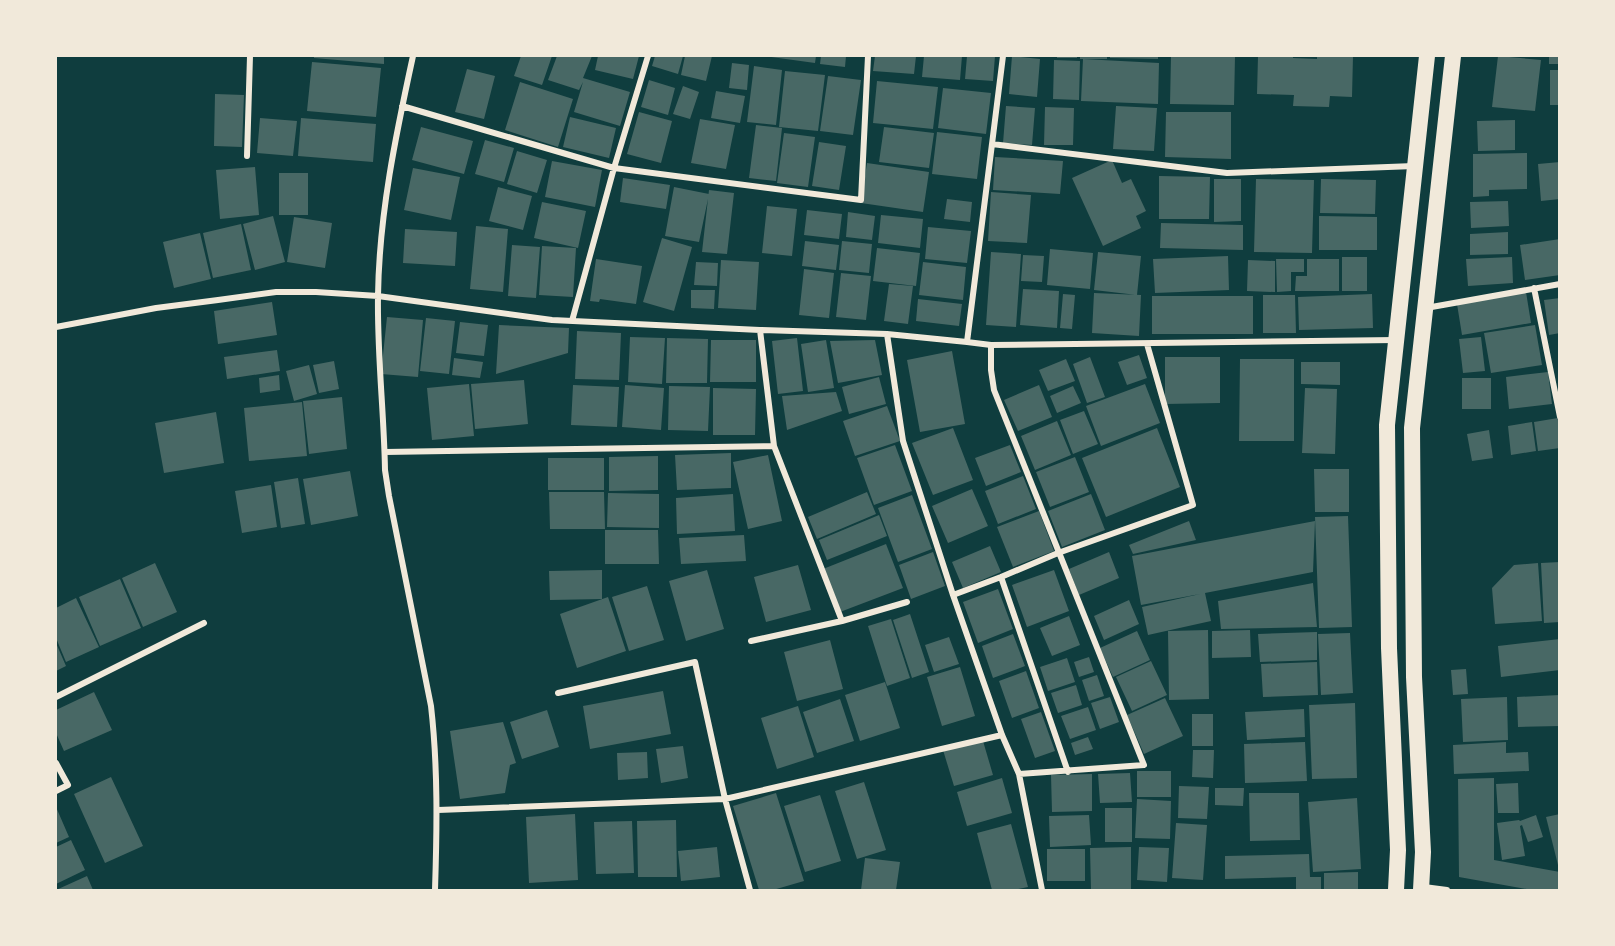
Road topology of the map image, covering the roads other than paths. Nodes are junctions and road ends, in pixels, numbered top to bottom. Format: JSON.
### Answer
{"nodes":[{"id":1,"x":250,"y":56,"type":"edge"},
{"id":2,"x":413,"y":56,"type":"edge"},
{"id":3,"x":648,"y":56,"type":"edge"},
{"id":4,"x":868,"y":56,"type":"edge"},
{"id":5,"x":1003,"y":56,"type":"edge"},
{"id":6,"x":1427,"y":56,"type":"edge"},
{"id":7,"x":1453,"y":56,"type":"edge"},
{"id":8,"x":402,"y":106,"type":"junction"},
{"id":9,"x":992,"y":144,"type":"junction"},
{"id":10,"x":247,"y":156,"type":"dead end"},
{"id":11,"x":1415,"y":166,"type":"junction"},
{"id":12,"x":614,"y":168,"type":"junction"},
{"id":13,"x":1560,"y":284,"type":"edge"},
{"id":14,"x":1534,"y":288,"type":"junction"},
{"id":15,"x":378,"y":296,"type":"junction"},
{"id":16,"x":1425,"y":308,"type":"junction"},
{"id":17,"x":572,"y":321,"type":"junction"},
{"id":18,"x":56,"y":327,"type":"edge"},
{"id":19,"x":760,"y":330,"type":"junction"},
{"id":20,"x":887,"y":334,"type":"junction"},
{"id":21,"x":1397,"y":339,"type":"junction"},
{"id":22,"x":967,"y":342,"type":"junction"},
{"id":23,"x":1147,"y":344,"type":"junction"},
{"id":24,"x":992,"y":345,"type":"junction"},
{"id":25,"x":1560,"y":417,"type":"edge"},
{"id":26,"x":774,"y":446,"type":"junction"},
{"id":27,"x":385,"y":452,"type":"junction"},
{"id":28,"x":1058,"y":553,"type":"junction"},
{"id":29,"x":1001,"y":577,"type":"junction"},
{"id":30,"x":952,"y":595,"type":"junction"},
{"id":31,"x":908,"y":602,"type":"dead end"},
{"id":32,"x":842,"y":621,"type":"junction"},
{"id":33,"x":204,"y":623,"type":"dead end"},
{"id":34,"x":751,"y":641,"type":"dead end"},
{"id":35,"x":558,"y":693,"type":"dead end"},
{"id":36,"x":56,"y":697,"type":"edge"},
{"id":37,"x":1002,"y":735,"type":"junction"},
{"id":38,"x":56,"y":763,"type":"edge"},
{"id":39,"x":1068,"y":772,"type":"junction"},
{"id":40,"x":1020,"y":774,"type":"junction"},
{"id":41,"x":56,"y":791,"type":"edge"},
{"id":42,"x":725,"y":799,"type":"junction"},
{"id":43,"x":438,"y":810,"type":"junction"},
{"id":44,"x":1421,"y":889,"type":"edge"},
{"id":45,"x":435,"y":891,"type":"edge"},
{"id":46,"x":750,"y":891,"type":"edge"},
{"id":47,"x":1042,"y":891,"type":"edge"},
{"id":48,"x":1396,"y":891,"type":"edge"},
{"id":49,"x":1447,"y":891,"type":"edge"}],
"edges":[{"from":1,"to":10,"type":"street"},
{"from":2,"to":8,"type":"street"},
{"from":3,"to":12,"type":"street"},
{"from":4,"to":12,"type":"street"},
{"from":5,"to":9,"type":"street"},
{"from":6,"to":11,"type":"highway"},
{"from":7,"to":16,"type":"highway"},
{"from":8,"to":12,"type":"street"},
{"from":8,"to":15,"type":"street"},
{"from":9,"to":11,"type":"street"},
{"from":9,"to":22,"type":"street"},
{"from":11,"to":21,"type":"highway"},
{"from":12,"to":17,"type":"street"},
{"from":13,"to":14,"type":"street"},
{"from":14,"to":16,"type":"street"},
{"from":14,"to":25,"type":"street"},
{"from":15,"to":17,"type":"street"},
{"from":15,"to":18,"type":"street"},
{"from":15,"to":27,"type":"street"},
{"from":16,"to":44,"type":"highway"},
{"from":17,"to":19,"type":"street"},
{"from":19,"to":20,"type":"street"},
{"from":19,"to":26,"type":"street"},
{"from":20,"to":22,"type":"street"},
{"from":20,"to":30,"type":"street"},
{"from":21,"to":23,"type":"street"},
{"from":21,"to":48,"type":"highway"},
{"from":22,"to":24,"type":"street"},
{"from":23,"to":24,"type":"street"},
{"from":23,"to":28,"type":"street"},
{"from":24,"to":28,"type":"street"},
{"from":26,"to":27,"type":"street"},
{"from":26,"to":32,"type":"street"},
{"from":27,"to":43,"type":"street"},
{"from":28,"to":29,"type":"street"},
{"from":28,"to":39,"type":"street"},
{"from":29,"to":30,"type":"street"},
{"from":29,"to":39,"type":"street"},
{"from":30,"to":37,"type":"street"},
{"from":31,"to":32,"type":"street"},
{"from":32,"to":34,"type":"street"},
{"from":33,"to":36,"type":"street"},
{"from":35,"to":42,"type":"street"},
{"from":37,"to":40,"type":"street"},
{"from":37,"to":42,"type":"street"},
{"from":38,"to":41,"type":"street"},
{"from":39,"to":40,"type":"street"},
{"from":40,"to":47,"type":"street"},
{"from":42,"to":43,"type":"street"},
{"from":42,"to":46,"type":"street"},
{"from":43,"to":45,"type":"street"},
{"from":44,"to":49,"type":"street"}]}
